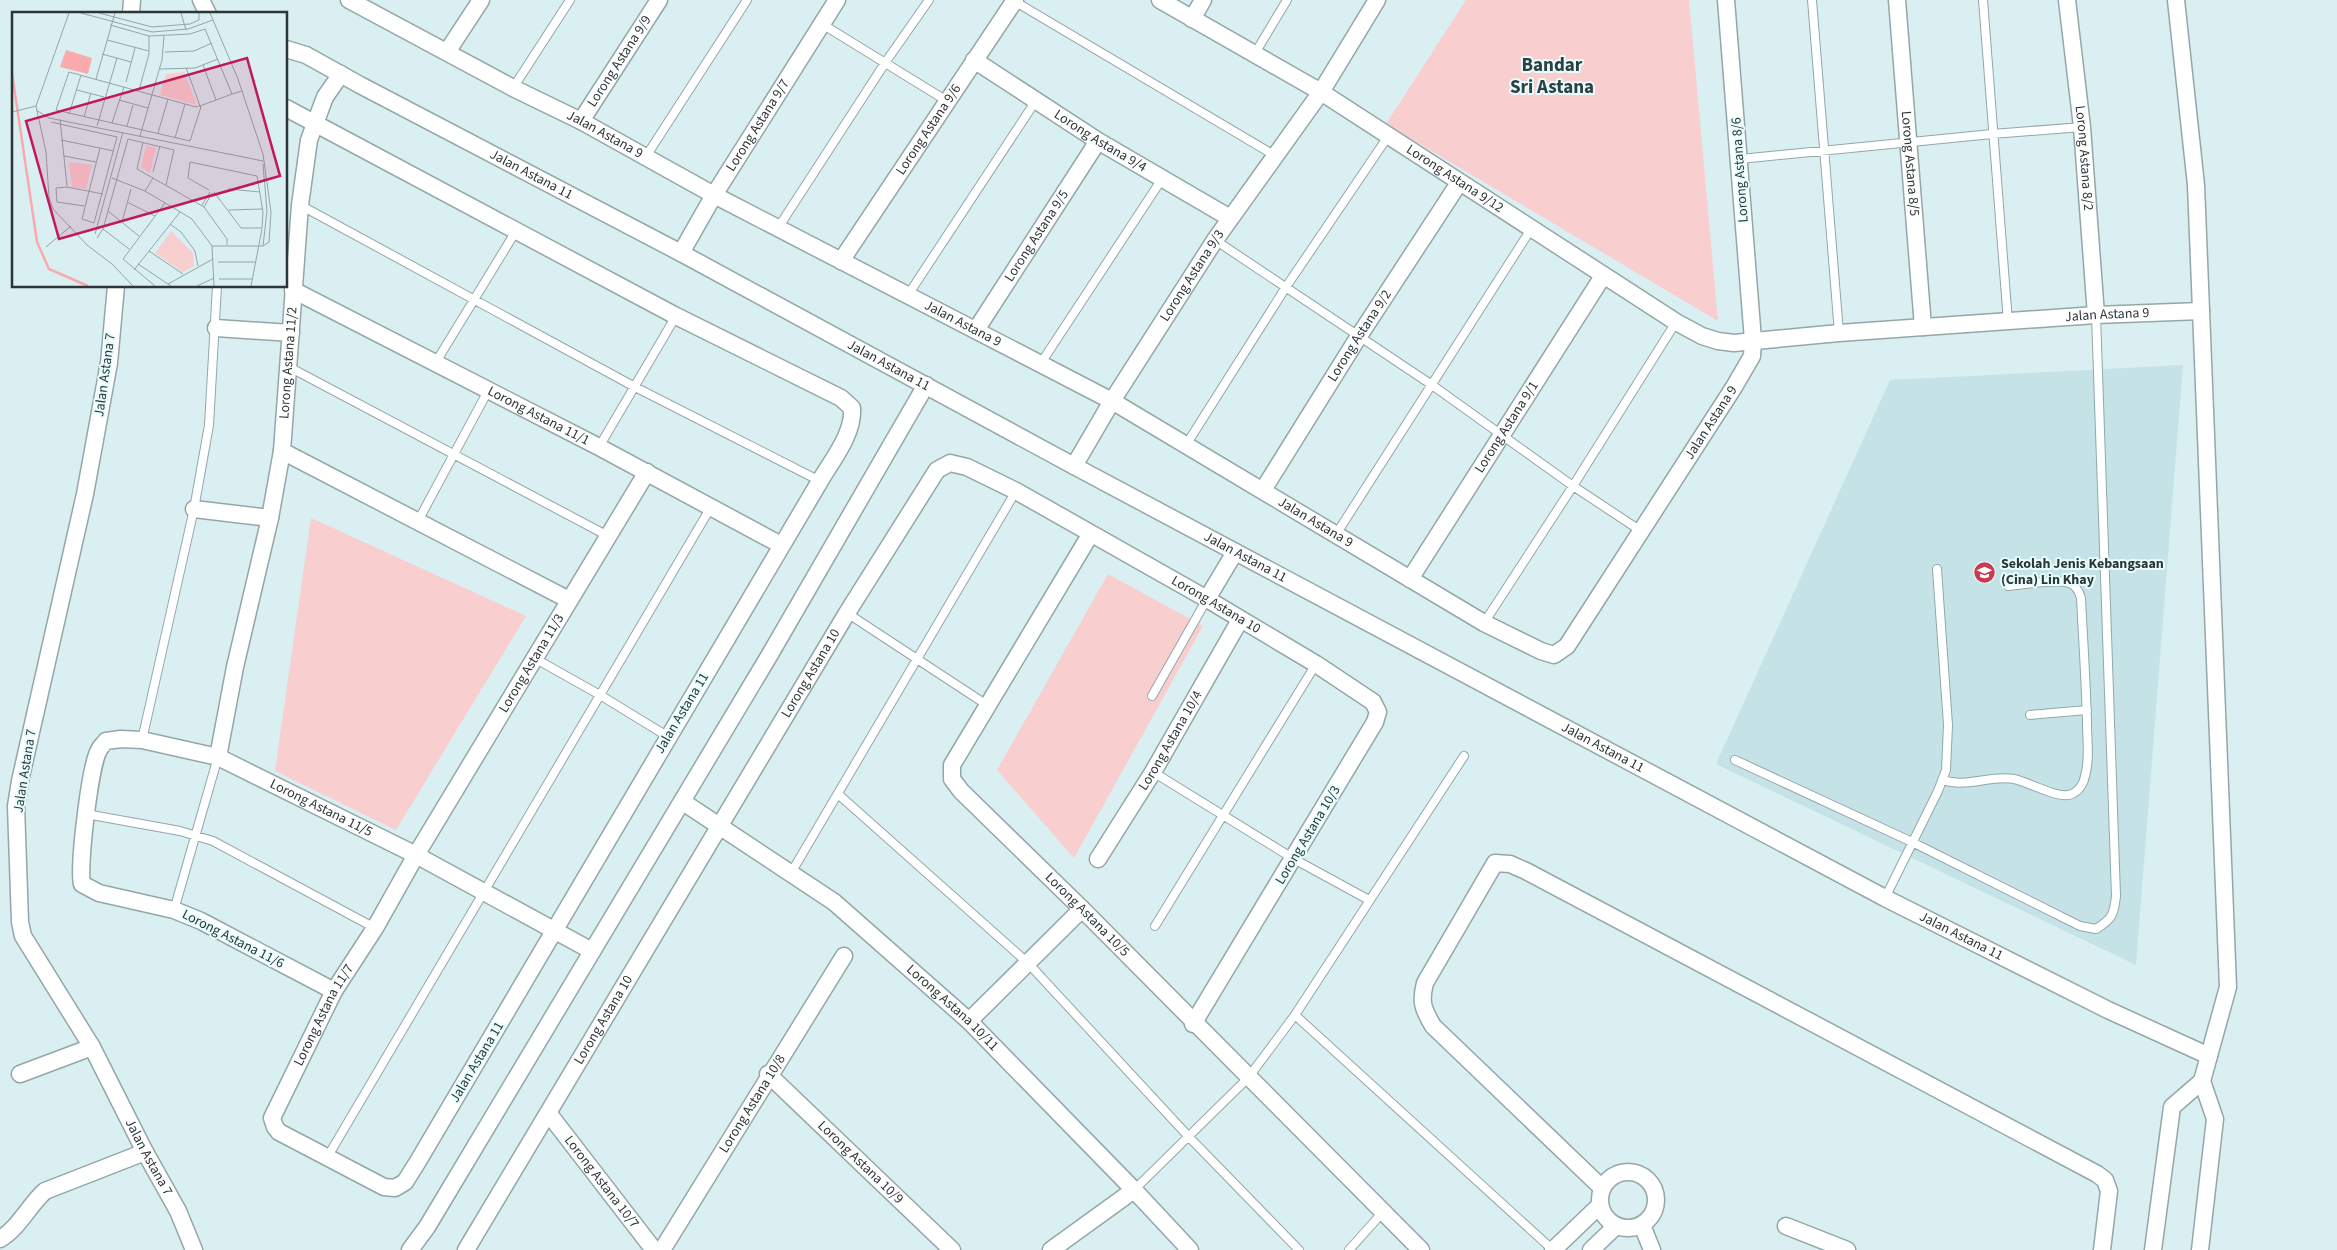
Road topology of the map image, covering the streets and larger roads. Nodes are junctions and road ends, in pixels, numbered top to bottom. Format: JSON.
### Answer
{"nodes":[{"id":1,"x":201,"y":0,"type":"edge"},
{"id":2,"x":349,"y":0,"type":"edge"},
{"id":3,"x":481,"y":0,"type":"edge"},
{"id":4,"x":659,"y":0,"type":"edge"},
{"id":5,"x":837,"y":0,"type":"edge"},
{"id":6,"x":1015,"y":0,"type":"edge"},
{"id":7,"x":1160,"y":0,"type":"edge"},
{"id":8,"x":1203,"y":0,"type":"edge"},
{"id":9,"x":1377,"y":0,"type":"edge"},
{"id":10,"x":1726,"y":0,"type":"edge"},
{"id":11,"x":1897,"y":0,"type":"edge"},
{"id":12,"x":2067,"y":0,"type":"edge"},
{"id":13,"x":2176,"y":0,"type":"edge"},
{"id":14,"x":207,"y":12,"type":"edge"},
{"id":15,"x":1192,"y":18,"type":"junction"},
{"id":16,"x":288,"y":50,"type":"edge"},
{"id":17,"x":446,"y":52,"type":"junction"},
{"id":18,"x":974,"y":60,"type":"junction"},
{"id":19,"x":341,"y":74,"type":"junction"},
{"id":20,"x":1321,"y":92,"type":"junction"},
{"id":21,"x":288,"y":109,"type":"edge"},
{"id":22,"x":581,"y":121,"type":"junction"},
{"id":23,"x":313,"y":124,"type":"junction"},
{"id":24,"x":1098,"y":142,"type":"junction"},
{"id":25,"x":1459,"y":183,"type":"junction"},
{"id":26,"x":714,"y":195,"type":"junction"},
{"id":27,"x":1230,"y":218,"type":"junction"},
{"id":28,"x":681,"y":252,"type":"junction"},
{"id":29,"x":842,"y":261,"type":"junction"},
{"id":30,"x":1603,"y":276,"type":"junction"},
{"id":31,"x":116,"y":288,"type":"edge"},
{"id":32,"x":293,"y":290,"type":"junction"},
{"id":33,"x":2201,"y":311,"type":"junction"},
{"id":34,"x":2096,"y":315,"type":"junction"},
{"id":35,"x":1923,"y":327,"type":"junction"},
{"id":36,"x":216,"y":328,"type":"road end"},
{"id":37,"x":976,"y":330,"type":"junction"},
{"id":38,"x":291,"y":333,"type":"junction"},
{"id":39,"x":1753,"y":340,"type":"junction"},
{"id":40,"x":926,"y":385,"type":"junction"},
{"id":41,"x":1112,"y":401,"type":"junction"},
{"id":42,"x":282,"y":451,"type":"junction"},
{"id":43,"x":1074,"y":466,"type":"junction"},
{"id":44,"x":647,"y":472,"type":"junction"},
{"id":45,"x":1263,"y":490,"type":"junction"},
{"id":46,"x":194,"y":509,"type":"road end"},
{"id":47,"x":270,"y":518,"type":"junction"},
{"id":48,"x":1090,"y":535,"type":"junction"},
{"id":49,"x":781,"y":545,"type":"junction"},
{"id":50,"x":1234,"y":552,"type":"junction"},
{"id":51,"x":1410,"y":579,"type":"junction"},
{"id":52,"x":569,"y":600,"type":"junction"},
{"id":53,"x":1207,"y":600,"type":"junction"},
{"id":54,"x":1240,"y":620,"type":"junction"},
{"id":55,"x":1316,"y":664,"type":"joint"},
{"id":56,"x":218,"y":757,"type":"junction"},
{"id":57,"x":683,"y":802,"type":"junction"},
{"id":58,"x":86,"y":814,"type":"joint"},
{"id":59,"x":719,"y":825,"type":"junction"},
{"id":60,"x":416,"y":855,"type":"junction"},
{"id":61,"x":1098,"y":859,"type":"dead end"},
{"id":62,"x":1082,"y":910,"type":"junction"},
{"id":63,"x":555,"y":930,"type":"junction"},
{"id":64,"x":592,"y":951,"type":"junction"},
{"id":65,"x":844,"y":956,"type":"dead end"},
{"id":66,"x":334,"y":991,"type":"junction"},
{"id":67,"x":969,"y":1021,"type":"junction"},
{"id":68,"x":1193,"y":1024,"type":"junction"},
{"id":69,"x":92,"y":1047,"type":"junction"},
{"id":70,"x":2209,"y":1056,"type":"junction"},
{"id":71,"x":20,"y":1074,"type":"dead end"},
{"id":72,"x":768,"y":1074,"type":"junction"},
{"id":73,"x":2202,"y":1081,"type":"junction"},
{"id":74,"x":549,"y":1114,"type":"junction"},
{"id":75,"x":145,"y":1152,"type":"junction"},
{"id":76,"x":328,"y":1156,"type":"joint"},
{"id":77,"x":1602,"y":1188,"type":"junction"},
{"id":78,"x":1134,"y":1190,"type":"junction"},
{"id":79,"x":1600,"y":1205,"type":"junction"},
{"id":80,"x":1642,"y":1225,"type":"junction"},
{"id":81,"x":1616,"y":1226,"type":"junction"},
{"id":82,"x":1786,"y":1226,"type":"dead end"},
{"id":83,"x":0,"y":1239,"type":"edge"},
{"id":84,"x":194,"y":1250,"type":"edge"},
{"id":85,"x":410,"y":1250,"type":"edge"},
{"id":86,"x":466,"y":1250,"type":"edge"},
{"id":87,"x":654,"y":1250,"type":"edge"},
{"id":88,"x":662,"y":1250,"type":"edge"},
{"id":89,"x":952,"y":1250,"type":"edge"},
{"id":90,"x":1051,"y":1250,"type":"edge"},
{"id":91,"x":1190,"y":1250,"type":"edge"},
{"id":92,"x":1421,"y":1250,"type":"edge"},
{"id":93,"x":1553,"y":1250,"type":"edge"},
{"id":94,"x":1591,"y":1250,"type":"edge"},
{"id":95,"x":1652,"y":1250,"type":"edge"},
{"id":96,"x":1847,"y":1250,"type":"edge"},
{"id":97,"x":2102,"y":1250,"type":"edge"},
{"id":98,"x":2153,"y":1250,"type":"edge"},
{"id":99,"x":2200,"y":1250,"type":"edge"}],
"edges":[{"from":1,"to":14,"type":"street"},
{"from":2,"to":17,"type":"street","name":"Jalan Astana 9"},
{"from":3,"to":17,"type":"street"},
{"from":4,"to":22,"type":"street","name":"Lorong Astana 9/9"},
{"from":5,"to":26,"type":"street","name":"Lorong Astana 9/7"},
{"from":6,"to":18,"type":"street","name":"Lorong Astana 9/6"},
{"from":7,"to":15,"type":"street","name":"Lorong Astana 9/12"},
{"from":8,"to":15,"type":"street"},
{"from":9,"to":20,"type":"street","name":"Lorong Astana 9/3"},
{"from":10,"to":39,"type":"street","name":"Lorong Astana 8/6"},
{"from":11,"to":35,"type":"street","name":"Lorong Astana 8/5"},
{"from":12,"to":34,"type":"street","name":"Lorong Astana 8/2"},
{"from":13,"to":33,"type":"street"},
{"from":15,"to":20,"type":"street","name":"Lorong Astana 9/12"},
{"from":16,"to":19,"type":"street","name":"Jalan Astana 11"},
{"from":17,"to":22,"type":"street","name":"Jalan Astana 9"},
{"from":18,"to":24,"type":"street","name":"Lorong Astana 9/4"},
{"from":18,"to":29,"type":"street","name":"Lorong Astana 9/6"},
{"from":19,"to":23,"type":"street","name":"Lorong Astana 11/2"},
{"from":19,"to":28,"type":"street","name":"Jalan Astana 11"},
{"from":20,"to":25,"type":"street","name":"Lorong Astana 9/12"},
{"from":20,"to":27,"type":"street","name":"Lorong Astana 9/3"},
{"from":21,"to":23,"type":"street","name":"Jalan Astana 11"},
{"from":22,"to":26,"type":"street","name":"Jalan Astana 9"},
{"from":23,"to":32,"type":"street","name":"Lorong Astana 11/2"},
{"from":23,"to":49,"type":"street","name":"Jalan Astana 11"},
{"from":24,"to":27,"type":"street","name":"Lorong Astana 9/4"},
{"from":24,"to":37,"type":"street","name":"Lorong Astana 9/5"},
{"from":25,"to":30,"type":"street","name":"Lorong Astana 9/12"},
{"from":25,"to":45,"type":"street","name":"Lorong Astana 9/2"},
{"from":26,"to":28,"type":"street","name":"Lorong Astana 9/7"},
{"from":26,"to":29,"type":"street","name":"Jalan Astana 9"},
{"from":27,"to":41,"type":"street","name":"Lorong Astana 9/3"},
{"from":28,"to":40,"type":"street","name":"Jalan Astana 11"},
{"from":29,"to":37,"type":"street","name":"Jalan Astana 9"},
{"from":30,"to":39,"type":"street","name":"Lorong Astana 9/12"},
{"from":30,"to":51,"type":"street","name":"Lorong Astana 9/1"},
{"from":31,"to":69,"type":"street","name":"Jalan Astana 7"},
{"from":32,"to":38,"type":"street","name":"Lorong Astana 11/2"},
{"from":32,"to":44,"type":"street","name":"Lorong Astana 11/1"},
{"from":33,"to":34,"type":"street","name":"Jalan Astana 9"},
{"from":33,"to":70,"type":"street"},
{"from":34,"to":35,"type":"street","name":"Jalan Astana 9"},
{"from":35,"to":39,"type":"street","name":"Jalan Astana 9"},
{"from":36,"to":38,"type":"street"},
{"from":37,"to":41,"type":"street","name":"Jalan Astana 9"},
{"from":38,"to":42,"type":"street","name":"Lorong Astana 11/2"},
{"from":39,"to":51,"type":"street","name":"Jalan Astana 9"},
{"from":40,"to":43,"type":"street","name":"Jalan Astana 11"},
{"from":40,"to":57,"type":"street"},
{"from":41,"to":43,"type":"street","name":"Lorong Astana 9/3"},
{"from":41,"to":45,"type":"street","name":"Jalan Astana 9"},
{"from":42,"to":47,"type":"street","name":"Lorong Astana 11/2"},
{"from":42,"to":52,"type":"street"},
{"from":43,"to":50,"type":"street","name":"Jalan Astana 11"},
{"from":44,"to":49,"type":"street","name":"Lorong Astana 11/1"},
{"from":44,"to":52,"type":"street","name":"Lorong Astana 11/3"},
{"from":45,"to":51,"type":"street","name":"Jalan Astana 9"},
{"from":46,"to":47,"type":"street"},
{"from":47,"to":56,"type":"street","name":"Lorong Astana 11/2"},
{"from":48,"to":53,"type":"street","name":"Lorong Astana 10"},
{"from":48,"to":59,"type":"street","name":"Lorong Astana 10"},
{"from":48,"to":62,"type":"street","name":"Lorong Astana 10/5"},
{"from":49,"to":63,"type":"street","name":"Jalan Astana 11"},
{"from":50,"to":53,"type":"street"},
{"from":50,"to":70,"type":"street","name":"Jalan Astana 11"},
{"from":52,"to":60,"type":"street","name":"Lorong Astana 11/3"},
{"from":53,"to":54,"type":"street","name":"Lorong Astana 10"},
{"from":54,"to":55,"type":"street","name":"Lorong Astana 10"},
{"from":54,"to":61,"type":"street","name":"Lorong Astana 10/4"},
{"from":55,"to":68,"type":"street","name":"Lorong Astana 10/3"},
{"from":56,"to":58,"type":"street","name":"Lorong Astana 11/5"},
{"from":56,"to":60,"type":"street","name":"Lorong Astana 11/5"},
{"from":57,"to":59,"type":"street","name":"Lorong Astana 10/11"},
{"from":57,"to":64,"type":"street"},
{"from":58,"to":66,"type":"street","name":"Lorong Astana 11/6"},
{"from":59,"to":67,"type":"street","name":"Lorong Astana 10/11"},
{"from":59,"to":74,"type":"street","name":"Lorong Astana 10"},
{"from":60,"to":63,"type":"street","name":"Lorong Astana 11/5"},
{"from":60,"to":66,"type":"street","name":"Lorong Astana 11/7"},
{"from":62,"to":67,"type":"street"},
{"from":62,"to":68,"type":"street","name":"Lorong Astana 10/5"},
{"from":63,"to":64,"type":"street","name":"Lorong Astana 11/5"},
{"from":63,"to":76,"type":"street","name":"Jalan Astana 11"},
{"from":64,"to":85,"type":"street"},
{"from":65,"to":72,"type":"street","name":"Lorong Astana 10/8"},
{"from":66,"to":76,"type":"street","name":"Lorong Astana 11/7"},
{"from":67,"to":78,"type":"street","name":"Lorong Astana 10/11"},
{"from":68,"to":92,"type":"street","name":"Lorong Astana 10/5"},
{"from":69,"to":71,"type":"street"},
{"from":69,"to":75,"type":"street","name":"Jalan Astana 7"},
{"from":70,"to":73,"type":"street"},
{"from":72,"to":88,"type":"street","name":"Lorong Astana 10/8"},
{"from":72,"to":89,"type":"street","name":"Lorong Astana 10/9"},
{"from":73,"to":98,"type":"street"},
{"from":73,"to":99,"type":"street"},
{"from":74,"to":86,"type":"street","name":"Lorong Astana 10"},
{"from":74,"to":87,"type":"street","name":"Lorong Astana 10/7"},
{"from":75,"to":83,"type":"street"},
{"from":75,"to":84,"type":"street","name":"Jalan Astana 7"},
{"from":77,"to":79,"type":"street"},
{"from":77,"to":80,"type":"street"},
{"from":77,"to":97,"type":"street"},
{"from":78,"to":90,"type":"street"},
{"from":78,"to":91,"type":"street","name":"Lorong Astana 10/11"},
{"from":79,"to":81,"type":"street"},
{"from":79,"to":93,"type":"street"},
{"from":80,"to":81,"type":"street"},
{"from":80,"to":95,"type":"street"},
{"from":81,"to":94,"type":"street"},
{"from":82,"to":96,"type":"street"}]}
